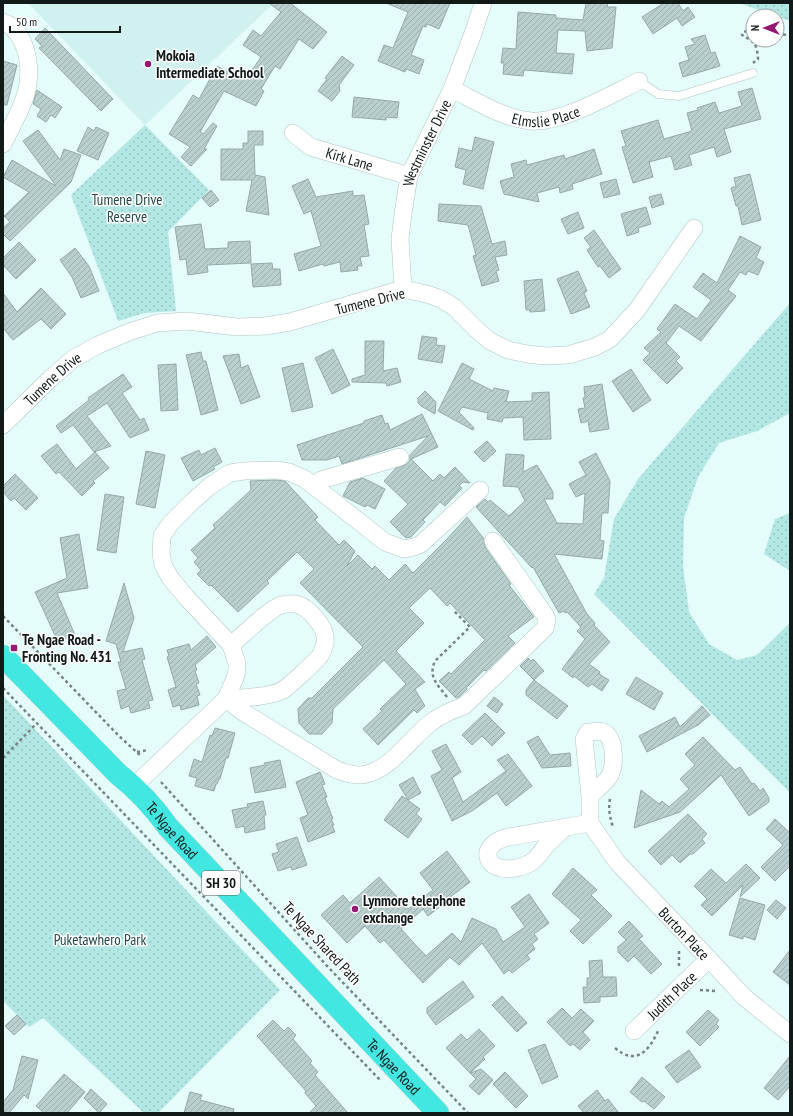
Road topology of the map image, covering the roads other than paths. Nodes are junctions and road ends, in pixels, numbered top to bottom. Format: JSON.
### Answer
{"nodes":[{"id":1,"x":483,"y":3,"type":"edge"},
{"id":2,"x":3,"y":22,"type":"edge"},
{"id":3,"x":750,"y":70,"type":"road end"},
{"id":4,"x":639,"y":81,"type":"joint"},
{"id":5,"x":452,"y":89,"type":"junction"},
{"id":6,"x":293,"y":133,"type":"dead end"},
{"id":7,"x":3,"y":144,"type":"edge"},
{"id":8,"x":409,"y":176,"type":"junction"},
{"id":9,"x":694,"y":228,"type":"dead end"},
{"id":10,"x":403,"y":289,"type":"junction"},
{"id":11,"x":3,"y":425,"type":"edge"},
{"id":12,"x":400,"y":458,"type":"dead end"},
{"id":13,"x":314,"y":486,"type":"junction"},
{"id":14,"x":480,"y":490,"type":"dead end"},
{"id":15,"x":493,"y":541,"type":"dead end"},
{"id":16,"x":231,"y":645,"type":"junction"},
{"id":17,"x":3,"y":656,"type":"edge"},
{"id":18,"x":226,"y":700,"type":"junction"},
{"id":19,"x":133,"y":787,"type":"junction"},
{"id":20,"x":590,"y":796,"type":"dead end"},
{"id":21,"x":590,"y":823,"type":"junction"},
{"id":22,"x":565,"y":827,"type":"dead end"},
{"id":23,"x":709,"y":959,"type":"junction"},
{"id":24,"x":634,"y":1032,"type":"dead end"},
{"id":25,"x":790,"y":1034,"type":"edge"},
{"id":26,"x":438,"y":1113,"type":"edge"}],
"edges":[{"from":1,"to":5,"type":"street","name":"Westminster Drive"},
{"from":2,"to":7,"type":"street"},
{"from":3,"to":4,"type":"lane"},
{"from":4,"to":5,"type":"street","name":"Elmslie Place"},
{"from":5,"to":8,"type":"street","name":"Westminster Drive"},
{"from":6,"to":8,"type":"street","name":"Kirk Lane"},
{"from":8,"to":10,"type":"street","name":"Westminster Drive"},
{"from":9,"to":10,"type":"street","name":"Tumene Drive"},
{"from":10,"to":11,"type":"street","name":"Tumene Drive"},
{"from":12,"to":13,"type":"street"},
{"from":13,"to":14,"type":"street"},
{"from":13,"to":16,"type":"street"},
{"from":15,"to":18,"type":"street"},
{"from":16,"to":18,"type":"street"},
{"from":16,"to":18,"type":"street"},
{"from":17,"to":19,"type":"highway","name":"Te Ngae Road","number":"SH 30"},
{"from":18,"to":19,"type":"street"},
{"from":19,"to":26,"type":"highway","name":"Te Ngae Road","number":"SH 30"},
{"from":20,"to":21,"type":"street"},
{"from":21,"to":22,"type":"street"},
{"from":21,"to":23,"type":"street","name":"Burton Place"},
{"from":23,"to":24,"type":"street","name":"Judith Place"},
{"from":23,"to":25,"type":"street","name":"Burton Place"}]}
